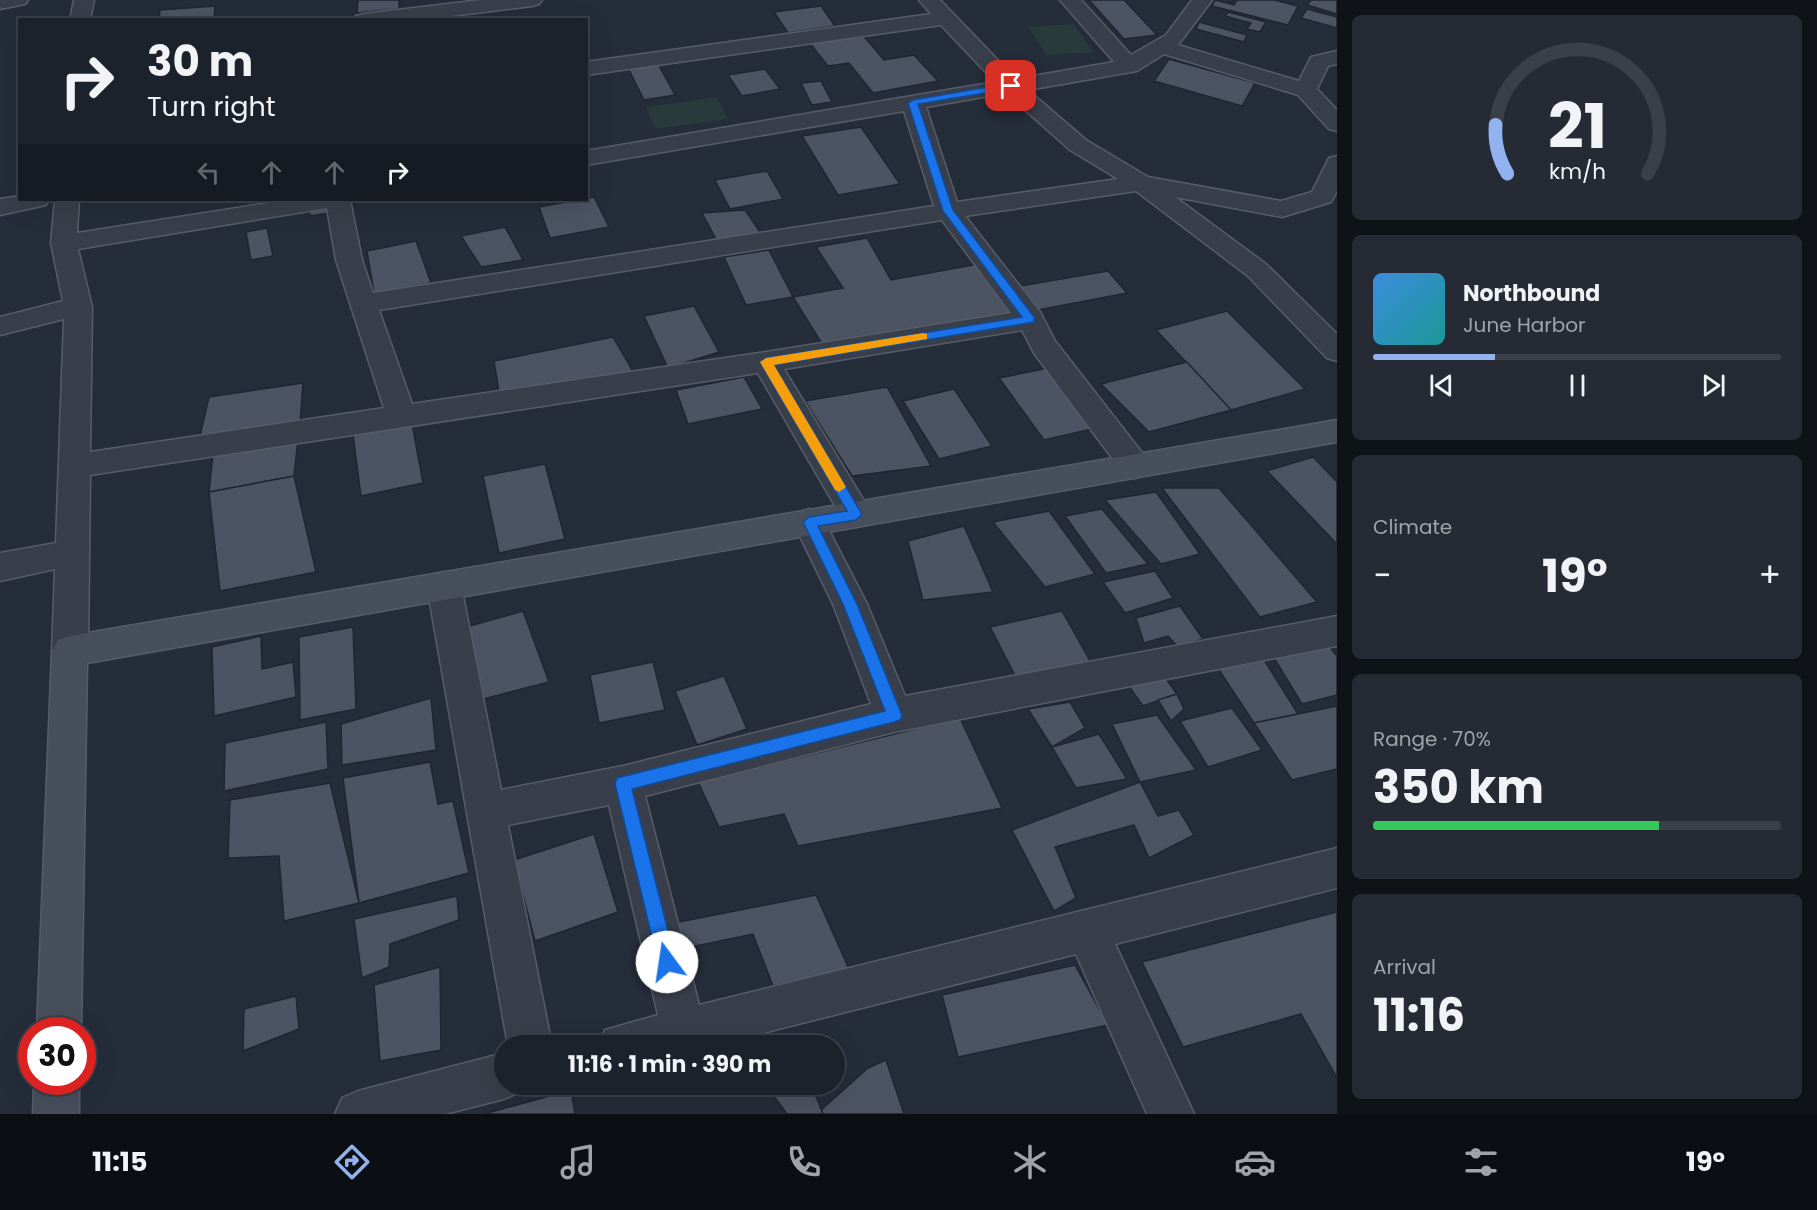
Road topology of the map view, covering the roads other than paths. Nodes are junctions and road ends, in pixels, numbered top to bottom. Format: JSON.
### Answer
{"nodes":[{"id":1,"x":18,"y":0,"type":"edge"},
{"id":2,"x":84,"y":0,"type":"edge"},
{"id":3,"x":532,"y":0,"type":"edge"},
{"id":4,"x":929,"y":0,"type":"edge"},
{"id":5,"x":1070,"y":0,"type":"edge"},
{"id":6,"x":1203,"y":0,"type":"edge"},
{"id":7,"x":0,"y":3,"type":"edge"},
{"id":8,"x":80,"y":18,"type":"edge"},
{"id":9,"x":380,"y":18,"type":"edge"},
{"id":10,"x":945,"y":18,"type":"junction"},
{"id":11,"x":1160,"y":46,"type":"junction"},
{"id":12,"x":1337,"y":57,"type":"edge"},
{"id":13,"x":1129,"y":66,"type":"junction"},
{"id":14,"x":588,"y":69,"type":"edge"},
{"id":15,"x":1011,"y":86,"type":"junction"},
{"id":16,"x":1306,"y":90,"type":"junction"},
{"id":17,"x":913,"y":103,"type":"junction"},
{"id":18,"x":1337,"y":124,"type":"edge"},
{"id":19,"x":588,"y":158,"type":"edge"},
{"id":20,"x":1337,"y":163,"type":"edge"},
{"id":21,"x":1142,"y":183,"type":"junction"},
{"id":22,"x":32,"y":201,"type":"edge"},
{"id":23,"x":67,"y":201,"type":"edge"},
{"id":24,"x":326,"y":201,"type":"edge"},
{"id":25,"x":338,"y":201,"type":"edge"},
{"id":26,"x":0,"y":207,"type":"edge"},
{"id":27,"x":948,"y":211,"type":"junction"},
{"id":28,"x":64,"y":243,"type":"junction"},
{"id":29,"x":364,"y":303,"type":"junction"},
{"id":30,"x":78,"y":307,"type":"junction"},
{"id":31,"x":1030,"y":319,"type":"junction"},
{"id":32,"x":0,"y":326,"type":"edge"},
{"id":33,"x":1337,"y":351,"type":"edge"},
{"id":34,"x":766,"y":362,"type":"junction"},
{"id":35,"x":402,"y":417,"type":"junction"},
{"id":36,"x":1337,"y":431,"type":"edge"},
{"id":37,"x":74,"y":466,"type":"junction"},
{"id":38,"x":1135,"y":466,"type":"junction"},
{"id":39,"x":856,"y":514,"type":"junction"},
{"id":40,"x":809,"y":522,"type":"junction"},
{"id":41,"x":71,"y":553,"type":"junction"},
{"id":42,"x":0,"y":567,"type":"edge"},
{"id":43,"x":444,"y":586,"type":"junction"},
{"id":44,"x":1337,"y":631,"type":"edge"},
{"id":45,"x":70,"y":651,"type":"junction"},
{"id":46,"x":894,"y":715,"type":"junction"},
{"id":47,"x":623,"y":784,"type":"junction"},
{"id":48,"x":487,"y":811,"type":"junction"},
{"id":49,"x":1337,"y":868,"type":"edge"},
{"id":50,"x":1087,"y":931,"type":"junction"},
{"id":51,"x":59,"y":1017,"type":"edge"},
{"id":52,"x":684,"y":1029,"type":"junction"},
{"id":53,"x":528,"y":1035,"type":"edge"},
{"id":54,"x":662,"y":1035,"type":"edge"},
{"id":55,"x":494,"y":1079,"type":"edge"},
{"id":56,"x":57,"y":1095,"type":"edge"},
{"id":57,"x":56,"y":1114,"type":"edge"},
{"id":58,"x":358,"y":1114,"type":"edge"},
{"id":59,"x":1171,"y":1114,"type":"edge"}],
"edges":[{"from":1,"to":7,"type":"street"},
{"from":2,"to":8,"type":"street"},
{"from":3,"to":9,"type":"street"},
{"from":4,"to":10,"type":"street"},
{"from":5,"to":13,"type":"street"},
{"from":6,"to":11,"type":"street"},
{"from":10,"to":14,"type":"street"},
{"from":10,"to":15,"type":"street"},
{"from":11,"to":13,"type":"street"},
{"from":11,"to":16,"type":"street"},
{"from":12,"to":16,"type":"street"},
{"from":13,"to":15,"type":"street"},
{"from":15,"to":17,"type":"street"},
{"from":15,"to":21,"type":"street"},
{"from":16,"to":18,"type":"street"},
{"from":17,"to":19,"type":"street"},
{"from":17,"to":27,"type":"street"},
{"from":20,"to":21,"type":"street"},
{"from":21,"to":27,"type":"street"},
{"from":21,"to":33,"type":"street"},
{"from":22,"to":26,"type":"street"},
{"from":23,"to":28,"type":"street"},
{"from":24,"to":28,"type":"street"},
{"from":25,"to":29,"type":"street"},
{"from":27,"to":29,"type":"street"},
{"from":27,"to":31,"type":"street"},
{"from":28,"to":30,"type":"street"},
{"from":29,"to":35,"type":"street"},
{"from":30,"to":32,"type":"street"},
{"from":30,"to":37,"type":"street"},
{"from":31,"to":34,"type":"street"},
{"from":31,"to":38,"type":"street"},
{"from":34,"to":35,"type":"street"},
{"from":34,"to":39,"type":"street"},
{"from":35,"to":37,"type":"street"},
{"from":36,"to":38,"type":"street"},
{"from":37,"to":41,"type":"street"},
{"from":38,"to":39,"type":"street"},
{"from":39,"to":40,"type":"street"},
{"from":40,"to":43,"type":"street"},
{"from":40,"to":46,"type":"street"},
{"from":41,"to":42,"type":"street"},
{"from":41,"to":45,"type":"street"},
{"from":43,"to":45,"type":"street"},
{"from":43,"to":48,"type":"street"},
{"from":44,"to":46,"type":"street"},
{"from":45,"to":51,"type":"street"},
{"from":46,"to":47,"type":"street"},
{"from":47,"to":48,"type":"street"},
{"from":47,"to":52,"type":"street"},
{"from":48,"to":53,"type":"street"},
{"from":49,"to":50,"type":"street"},
{"from":50,"to":52,"type":"street"},
{"from":50,"to":59,"type":"street"},
{"from":52,"to":54,"type":"street"},
{"from":55,"to":58,"type":"street"},
{"from":56,"to":57,"type":"street"}]}
